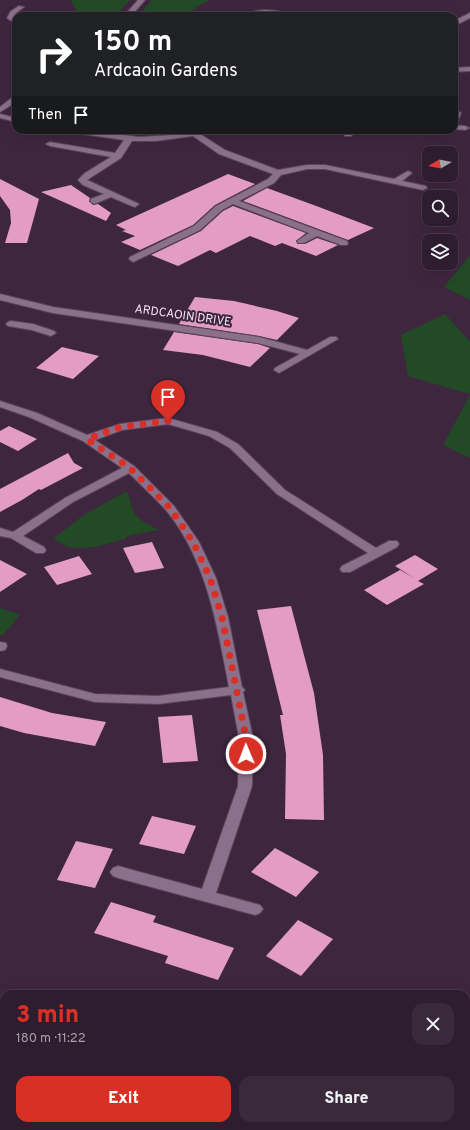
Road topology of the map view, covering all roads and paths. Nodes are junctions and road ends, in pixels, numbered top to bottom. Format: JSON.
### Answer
{"nodes":[{"id":1,"x":142,"y":0,"type":"edge"},
{"id":2,"x":21,"y":7,"type":"dead end"},
{"id":3,"x":13,"y":12,"type":"edge"},
{"id":4,"x":131,"y":12,"type":"edge"},
{"id":5,"x":470,"y":15,"type":"edge"},
{"id":6,"x":458,"y":22,"type":"edge"},
{"id":7,"x":458,"y":70,"type":"edge"},
{"id":8,"x":470,"y":70,"type":"edge"},
{"id":9,"x":12,"y":102,"type":"edge"},
{"id":10,"x":0,"y":110,"type":"edge"},
{"id":11,"x":0,"y":116,"type":"edge"},
{"id":12,"x":12,"y":119,"type":"edge"},
{"id":13,"x":458,"y":127,"type":"edge"},
{"id":14,"x":465,"y":128,"type":"dead end"},
{"id":15,"x":100,"y":134,"type":"edge"},
{"id":16,"x":195,"y":134,"type":"joint"},
{"id":17,"x":129,"y":139,"type":"junction"},
{"id":18,"x":50,"y":144,"type":"dead end"},
{"id":19,"x":118,"y":156,"type":"junction"},
{"id":20,"x":278,"y":173,"type":"junction"},
{"id":21,"x":408,"y":173,"type":"dead end"},
{"id":22,"x":396,"y":182,"type":"junction"},
{"id":23,"x":424,"y":188,"type":"dead end"},
{"id":24,"x":110,"y":194,"type":"junction"},
{"id":25,"x":94,"y":201,"type":"dead end"},
{"id":26,"x":232,"y":201,"type":"junction"},
{"id":27,"x":135,"y":204,"type":"dead end"},
{"id":28,"x":315,"y":233,"type":"junction"},
{"id":29,"x":301,"y":240,"type":"dead end"},
{"id":30,"x":344,"y":243,"type":"dead end"},
{"id":31,"x":130,"y":248,"type":"dead end"},
{"id":32,"x":144,"y":254,"type":"junction"},
{"id":33,"x":133,"y":259,"type":"dead end"},
{"id":34,"x":0,"y":297,"type":"edge"},
{"id":35,"x":53,"y":310,"type":"junction"},
{"id":36,"x":11,"y":324,"type":"dead end"},
{"id":37,"x":33,"y":326,"type":"junction"},
{"id":38,"x":51,"y":333,"type":"dead end"},
{"id":39,"x":333,"y":339,"type":"dead end"},
{"id":40,"x":308,"y":353,"type":"junction"},
{"id":41,"x":279,"y":370,"type":"dead end"},
{"id":42,"x":0,"y":404,"type":"edge"},
{"id":43,"x":87,"y":439,"type":"junction"},
{"id":44,"x":130,"y":468,"type":"junction"},
{"id":45,"x":0,"y":532,"type":"edge"},
{"id":46,"x":15,"y":536,"type":"junction"},
{"id":47,"x":393,"y":544,"type":"dead end"},
{"id":48,"x":40,"y":550,"type":"dead end"},
{"id":49,"x":376,"y":553,"type":"junction"},
{"id":50,"x":346,"y":569,"type":"dead end"},
{"id":51,"x":0,"y":673,"type":"edge"},
{"id":52,"x":238,"y":690,"type":"junction"},
{"id":53,"x":118,"y":872,"type":"dead end"},
{"id":54,"x":207,"y":896,"type":"junction"},
{"id":55,"x":255,"y":909,"type":"dead end"}],
"edges":[{"from":1,"to":4,"type":"street"},
{"from":2,"to":3,"type":"street"},
{"from":5,"to":6,"type":"street"},
{"from":7,"to":8,"type":"street"},
{"from":9,"to":10,"type":"street"},
{"from":11,"to":12,"type":"street"},
{"from":13,"to":14,"type":"street"},
{"from":15,"to":17,"type":"street"},
{"from":16,"to":17,"type":"street"},
{"from":16,"to":20,"type":"street"},
{"from":17,"to":19,"type":"street"},
{"from":18,"to":19,"type":"street"},
{"from":19,"to":24,"type":"street"},
{"from":20,"to":22,"type":"street"},
{"from":20,"to":26,"type":"street"},
{"from":21,"to":22,"type":"street"},
{"from":22,"to":23,"type":"street"},
{"from":24,"to":25,"type":"street"},
{"from":24,"to":27,"type":"street"},
{"from":26,"to":28,"type":"street"},
{"from":26,"to":32,"type":"street"},
{"from":28,"to":29,"type":"street"},
{"from":28,"to":30,"type":"street"},
{"from":31,"to":32,"type":"street"},
{"from":32,"to":33,"type":"street"},
{"from":34,"to":35,"type":"street","name":"ARDCAOIN DRIVE"},
{"from":35,"to":37,"type":"street"},
{"from":35,"to":40,"type":"street","name":"ARDCAOIN DRIVE"},
{"from":36,"to":37,"type":"street"},
{"from":37,"to":38,"type":"street"},
{"from":39,"to":40,"type":"street"},
{"from":40,"to":41,"type":"street"},
{"from":42,"to":43,"type":"street"},
{"from":43,"to":44,"type":"street"},
{"from":43,"to":49,"type":"street"},
{"from":44,"to":46,"type":"street"},
{"from":44,"to":52,"type":"street"},
{"from":45,"to":46,"type":"street"},
{"from":46,"to":48,"type":"street"},
{"from":47,"to":49,"type":"street"},
{"from":49,"to":50,"type":"street"},
{"from":51,"to":52,"type":"street"},
{"from":52,"to":54,"type":"street"},
{"from":53,"to":54,"type":"street"},
{"from":54,"to":55,"type":"street"}]}
